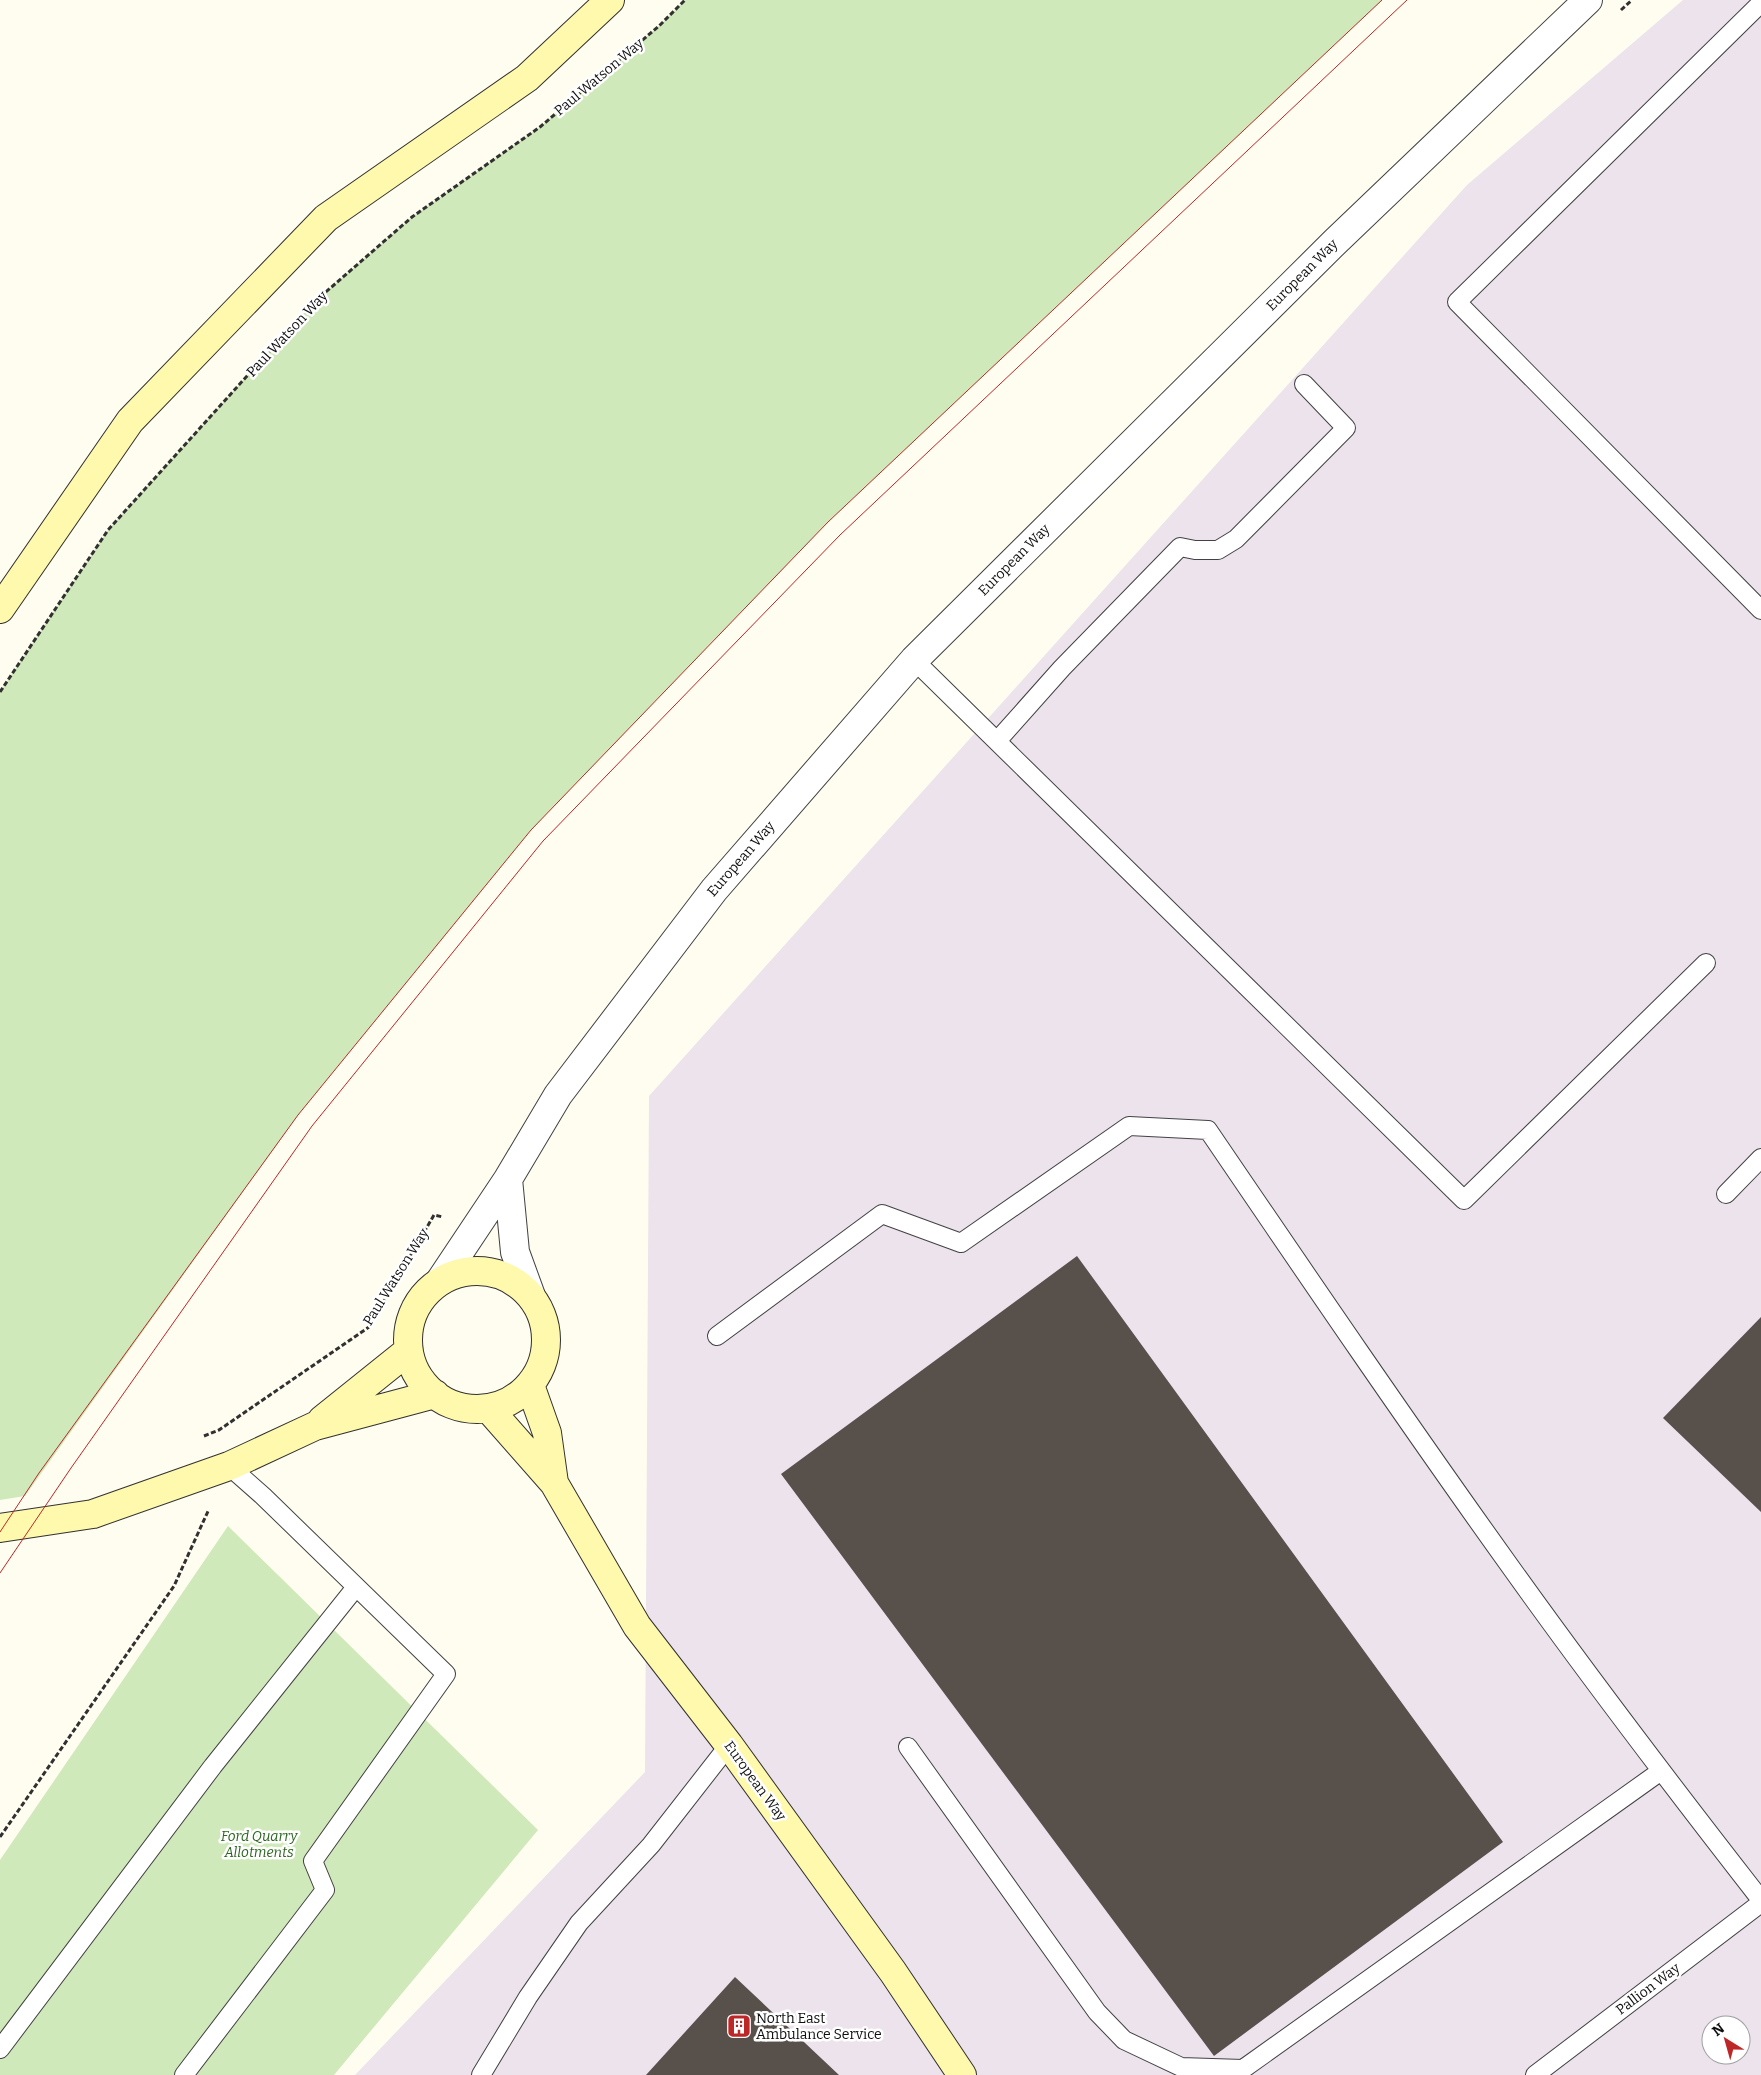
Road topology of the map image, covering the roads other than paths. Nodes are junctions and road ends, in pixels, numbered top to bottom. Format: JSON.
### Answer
{"nodes":[{"id":1,"x":610,"y":0,"type":"edge"},
{"id":2,"x":1588,"y":0,"type":"edge"},
{"id":3,"x":1761,"y":3,"type":"edge"},
{"id":4,"x":1304,"y":384,"type":"dead end"},
{"id":5,"x":0,"y":610,"type":"edge"},
{"id":6,"x":1761,"y":610,"type":"edge"},
{"id":7,"x":914,"y":660,"type":"junction"},
{"id":8,"x":997,"y":741,"type":"junction"},
{"id":9,"x":1706,"y":963,"type":"dead end"},
{"id":10,"x":1761,"y":1158,"type":"edge"},
{"id":11,"x":508,"y":1179,"type":"junction"},
{"id":12,"x":1726,"y":1194,"type":"dead end"},
{"id":13,"x":440,"y":1282,"type":"junction"},
{"id":14,"x":530,"y":1296,"type":"junction"},
{"id":15,"x":717,"y":1336,"type":"dead end"},
{"id":16,"x":408,"y":1350,"type":"junction"},
{"id":17,"x":530,"y":1384,"type":"junction"},
{"id":18,"x":435,"y":1394,"type":"junction"},
{"id":19,"x":488,"y":1408,"type":"junction"},
{"id":20,"x":314,"y":1426,"type":"junction"},
{"id":21,"x":229,"y":1466,"type":"junction"},
{"id":22,"x":554,"y":1483,"type":"junction"},
{"id":23,"x":0,"y":1528,"type":"edge"},
{"id":24,"x":356,"y":1587,"type":"junction"},
{"id":25,"x":729,"y":1745,"type":"junction"},
{"id":26,"x":908,"y":1747,"type":"dead end"},
{"id":27,"x":1661,"y":1771,"type":"junction"},
{"id":28,"x":1761,"y":1901,"type":"edge"},
{"id":29,"x":0,"y":2049,"type":"edge"},
{"id":30,"x":184,"y":2075,"type":"edge"},
{"id":31,"x":482,"y":2075,"type":"edge"},
{"id":32,"x":962,"y":2075,"type":"edge"},
{"id":33,"x":1535,"y":2075,"type":"edge"}],
"edges":[{"from":1,"to":5,"type":"main road"},
{"from":2,"to":7,"type":"street","name":"European Way"},
{"from":3,"to":6,"type":"lane"},
{"from":4,"to":8,"type":"lane"},
{"from":7,"to":8,"type":"lane"},
{"from":7,"to":11,"type":"street","name":"European Way"},
{"from":8,"to":9,"type":"lane"},
{"from":10,"to":12,"type":"lane"},
{"from":11,"to":13,"type":"street","name":"European Way"},
{"from":11,"to":14,"type":"street"},
{"from":13,"to":14,"type":"main road"},
{"from":13,"to":16,"type":"main road"},
{"from":14,"to":17,"type":"main road"},
{"from":15,"to":27,"type":"lane"},
{"from":16,"to":18,"type":"main road"},
{"from":16,"to":20,"type":"main road"},
{"from":17,"to":19,"type":"main road"},
{"from":17,"to":22,"type":"main road"},
{"from":18,"to":19,"type":"main road"},
{"from":18,"to":20,"type":"main road"},
{"from":19,"to":22,"type":"main road"},
{"from":20,"to":21,"type":"main road"},
{"from":21,"to":23,"type":"main road"},
{"from":21,"to":24,"type":"lane"},
{"from":22,"to":25,"type":"main road","name":"European Way"},
{"from":24,"to":29,"type":"lane"},
{"from":24,"to":30,"type":"lane"},
{"from":25,"to":31,"type":"lane"},
{"from":25,"to":32,"type":"main road","name":"European Way"},
{"from":26,"to":27,"type":"lane"},
{"from":27,"to":28,"type":"lane"},
{"from":28,"to":33,"type":"lane","name":"Pallion Way"}]}
